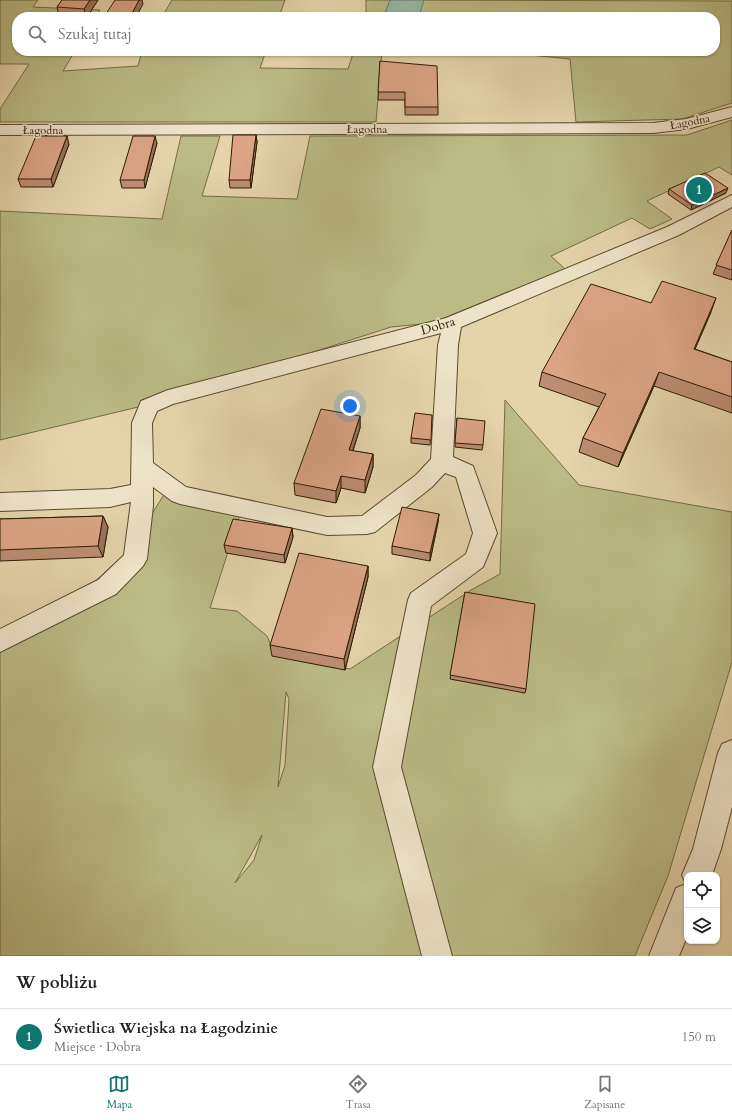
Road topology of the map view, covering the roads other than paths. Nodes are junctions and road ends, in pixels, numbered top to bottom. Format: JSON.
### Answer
{"nodes":[{"id":1,"x":732,"y":112,"type":"edge"},
{"id":2,"x":0,"y":130,"type":"edge"},
{"id":3,"x":732,"y":200,"type":"edge"},
{"id":4,"x":452,"y":323,"type":"junction"},
{"id":5,"x":442,"y":462,"type":"junction"},
{"id":6,"x":142,"y":467,"type":"junction"},
{"id":7,"x":142,"y":491,"type":"junction"},
{"id":8,"x":0,"y":502,"type":"edge"},
{"id":9,"x":0,"y":641,"type":"edge"},
{"id":10,"x":732,"y":753,"type":"edge"},
{"id":11,"x":698,"y":872,"type":"edge"},
{"id":12,"x":684,"y":906,"type":"edge"},
{"id":13,"x":437,"y":956,"type":"edge"},
{"id":14,"x":664,"y":956,"type":"edge"}],
"edges":[{"from":1,"to":2,"type":"street","name":"Łagodna"},
{"from":3,"to":4,"type":"street","name":"Dobra"},
{"from":4,"to":5,"type":"street"},
{"from":4,"to":6,"type":"street","name":"Dobra"},
{"from":5,"to":6,"type":"street"},
{"from":5,"to":13,"type":"street"},
{"from":6,"to":7,"type":"street"},
{"from":7,"to":8,"type":"street"},
{"from":7,"to":9,"type":"street"},
{"from":10,"to":11,"type":"street"},
{"from":12,"to":14,"type":"street"}]}
